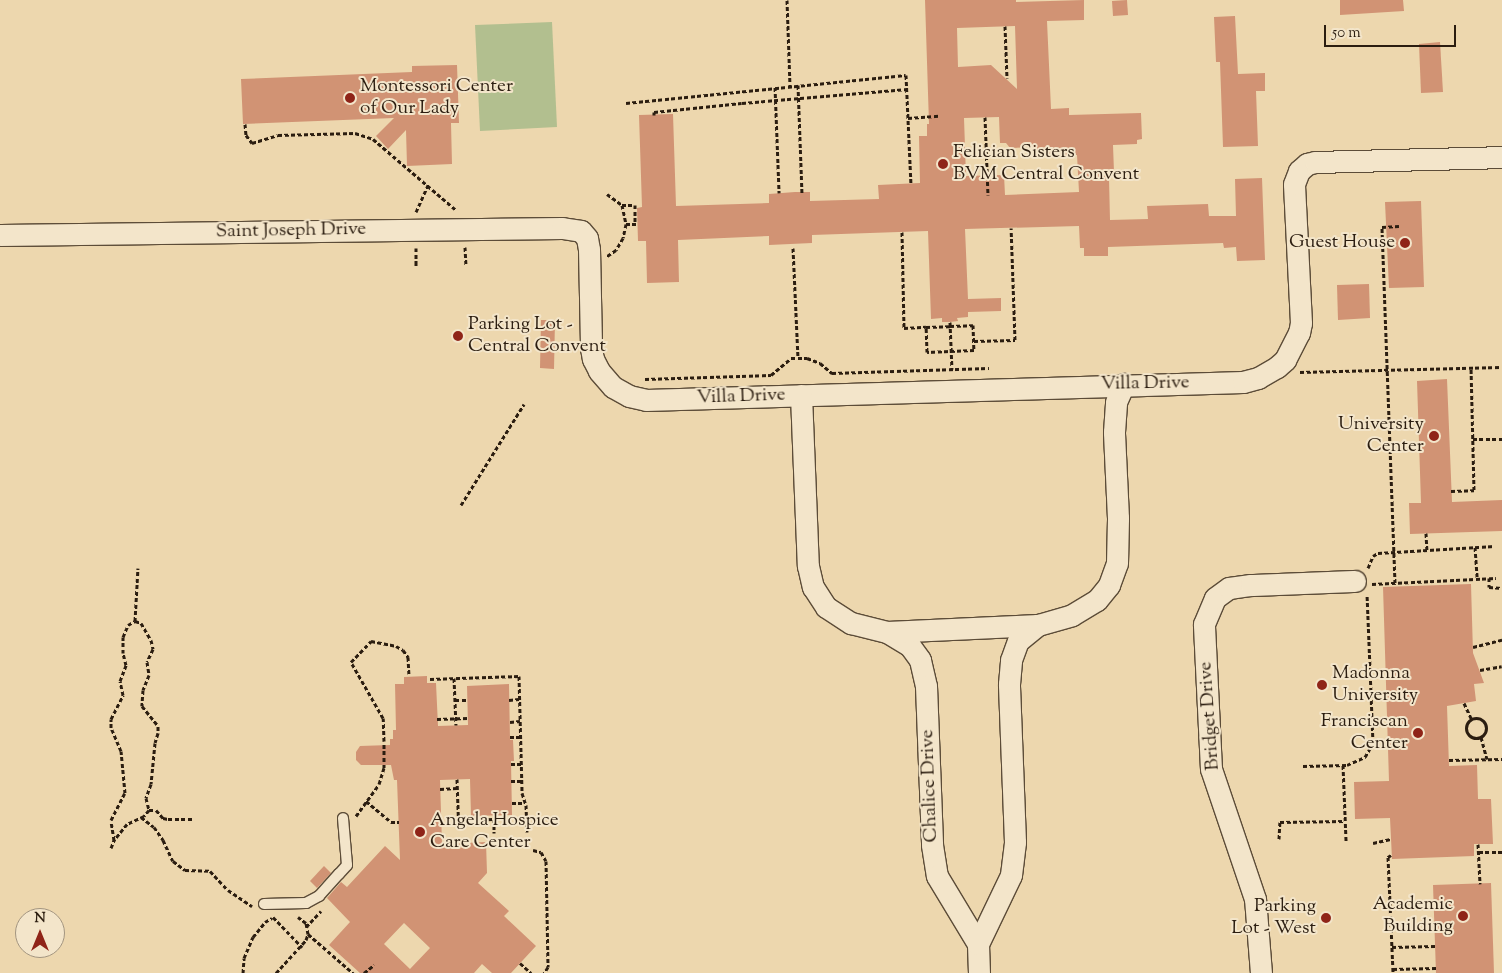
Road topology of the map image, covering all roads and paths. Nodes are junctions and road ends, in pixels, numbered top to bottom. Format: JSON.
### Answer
{"nodes":[{"id":1,"x":787,"y":0,"type":"edge"},
{"id":2,"x":1005,"y":26,"type":"dead end"},
{"id":3,"x":1007,"y":78,"type":"dead end"},
{"id":4,"x":798,"y":85,"type":"junction"},
{"id":5,"x":790,"y":86,"type":"junction"},
{"id":6,"x":775,"y":87,"type":"junction"},
{"id":7,"x":907,"y":89,"type":"junction"},
{"id":8,"x":799,"y":98,"type":"junction"},
{"id":9,"x":776,"y":100,"type":"junction"},
{"id":10,"x":626,"y":103,"type":"dead end"},
{"id":11,"x":654,"y":115,"type":"dead end"},
{"id":12,"x":939,"y":116,"type":"dead end"},
{"id":13,"x":985,"y":117,"type":"dead end"},
{"id":14,"x":908,"y":118,"type":"junction"},
{"id":15,"x":245,"y":124,"type":"dead end"},
{"id":16,"x":1502,"y":157,"type":"edge"},
{"id":17,"x":910,"y":184,"type":"dead end"},
{"id":18,"x":779,"y":193,"type":"dead end"},
{"id":19,"x":802,"y":193,"type":"dead end"},
{"id":20,"x":607,"y":194,"type":"dead end"},
{"id":21,"x":988,"y":195,"type":"dead end"},
{"id":22,"x":622,"y":205,"type":"junction"},
{"id":23,"x":626,"y":224,"type":"junction"},
{"id":24,"x":1399,"y":226,"type":"dead end"},
{"id":25,"x":1011,"y":228,"type":"dead end"},
{"id":26,"x":465,"y":229,"type":"junction"},
{"id":27,"x":902,"y":232,"type":"dead end"},
{"id":28,"x":0,"y":235,"type":"edge"},
{"id":29,"x":793,"y":248,"type":"dead end"},
{"id":30,"x":606,"y":256,"type":"dead end"},
{"id":31,"x":466,"y":265,"type":"dead end"},
{"id":32,"x":950,"y":324,"type":"junction"},
{"id":33,"x":926,"y":327,"type":"junction"},
{"id":34,"x":974,"y":341,"type":"junction"},
{"id":35,"x":951,"y":351,"type":"junction"},
{"id":36,"x":798,"y":358,"type":"junction"},
{"id":37,"x":1285,"y":360,"type":"junction"},
{"id":38,"x":1501,"y":367,"type":"edge"},
{"id":39,"x":989,"y":368,"type":"dead end"},
{"id":40,"x":1471,"y":368,"type":"junction"},
{"id":41,"x":952,"y":369,"type":"junction"},
{"id":42,"x":1388,"y":370,"type":"junction"},
{"id":43,"x":635,"y":379,"type":"dead end"},
{"id":44,"x":606,"y":380,"type":"joint"},
{"id":45,"x":1124,"y":384,"type":"junction"},
{"id":46,"x":801,"y":395,"type":"junction"},
{"id":47,"x":524,"y":404,"type":"dead end"},
{"id":48,"x":1502,"y":438,"type":"edge"},
{"id":49,"x":1473,"y":439,"type":"junction"},
{"id":50,"x":1451,"y":491,"type":"dead end"},
{"id":51,"x":461,"y":505,"type":"dead end"},
{"id":52,"x":1426,"y":533,"type":"dead end"},
{"id":53,"x":1495,"y":546,"type":"dead end"},
{"id":54,"x":1475,"y":547,"type":"junction"},
{"id":55,"x":1427,"y":550,"type":"junction"},
{"id":56,"x":1394,"y":552,"type":"junction"},
{"id":57,"x":138,"y":568,"type":"dead end"},
{"id":58,"x":1489,"y":578,"type":"junction"},
{"id":59,"x":1496,"y":578,"type":"dead end"},
{"id":60,"x":1360,"y":579,"type":"joint"},
{"id":61,"x":1477,"y":579,"type":"junction"},
{"id":62,"x":1395,"y":582,"type":"junction"},
{"id":63,"x":1502,"y":588,"type":"edge"},
{"id":64,"x":135,"y":621,"type":"junction"},
{"id":65,"x":1038,"y":626,"type":"junction"},
{"id":66,"x":887,"y":632,"type":"junction"},
{"id":67,"x":1502,"y":640,"type":"edge"},
{"id":68,"x":1473,"y":647,"type":"dead end"},
{"id":69,"x":1502,"y":666,"type":"edge"},
{"id":70,"x":1480,"y":670,"type":"dead end"},
{"id":71,"x":409,"y":674,"type":"dead end"},
{"id":72,"x":454,"y":678,"type":"junction"},
{"id":73,"x":430,"y":679,"type":"dead end"},
{"id":74,"x":519,"y":699,"type":"junction"},
{"id":75,"x":455,"y":700,"type":"junction"},
{"id":76,"x":468,"y":700,"type":"dead end"},
{"id":77,"x":509,"y":700,"type":"dead end"},
{"id":78,"x":1464,"y":703,"type":"dead end"},
{"id":79,"x":456,"y":718,"type":"junction"},
{"id":80,"x":468,"y":718,"type":"dead end"},
{"id":81,"x":1470,"y":718,"type":"junction"},
{"id":82,"x":438,"y":719,"type":"dead end"},
{"id":83,"x":520,"y":721,"type":"junction"},
{"id":84,"x":510,"y":722,"type":"dead end"},
{"id":85,"x":456,"y":726,"type":"dead end"},
{"id":86,"x":510,"y":737,"type":"dead end"},
{"id":87,"x":520,"y":737,"type":"junction"},
{"id":88,"x":1481,"y":737,"type":"junction"},
{"id":89,"x":1487,"y":759,"type":"junction"},
{"id":90,"x":1502,"y":759,"type":"edge"},
{"id":91,"x":1449,"y":760,"type":"dead end"},
{"id":92,"x":511,"y":764,"type":"dead end"},
{"id":93,"x":521,"y":764,"type":"junction"},
{"id":94,"x":1303,"y":766,"type":"dead end"},
{"id":95,"x":1343,"y":766,"type":"junction"},
{"id":96,"x":457,"y":779,"type":"dead end"},
{"id":97,"x":511,"y":781,"type":"dead end"},
{"id":98,"x":521,"y":781,"type":"junction"},
{"id":99,"x":457,"y":788,"type":"junction"},
{"id":100,"x":440,"y":789,"type":"dead end"},
{"id":101,"x":366,"y":801,"type":"junction"},
{"id":102,"x":512,"y":802,"type":"dead end"},
{"id":103,"x":525,"y":802,"type":"junction"},
{"id":104,"x":149,"y":810,"type":"junction"},
{"id":105,"x":141,"y":817,"type":"junction"},
{"id":106,"x":343,"y":818,"type":"dead end"},
{"id":107,"x":192,"y":819,"type":"dead end"},
{"id":108,"x":1345,"y":821,"type":"junction"},
{"id":109,"x":399,"y":822,"type":"dead end"},
{"id":110,"x":356,"y":824,"type":"dead end"},
{"id":111,"x":527,"y":832,"type":"dead end"},
{"id":112,"x":494,"y":833,"type":"dead end"},
{"id":113,"x":1279,"y":839,"type":"dead end"},
{"id":114,"x":1391,"y":839,"type":"dead end"},
{"id":115,"x":114,"y":840,"type":"junction"},
{"id":116,"x":1346,"y":841,"type":"dead end"},
{"id":117,"x":1373,"y":843,"type":"dead end"},
{"id":118,"x":1478,"y":844,"type":"dead end"},
{"id":119,"x":111,"y":848,"type":"dead end"},
{"id":120,"x":533,"y":850,"type":"dead end"},
{"id":121,"x":1479,"y":852,"type":"junction"},
{"id":122,"x":1502,"y":852,"type":"edge"},
{"id":123,"x":1391,"y":855,"type":"dead end"},
{"id":124,"x":1480,"y":884,"type":"dead end"},
{"id":125,"x":326,"y":907,"type":"dead end"},
{"id":126,"x":262,"y":909,"type":"junction"},
{"id":127,"x":276,"y":917,"type":"junction"},
{"id":128,"x":297,"y":917,"type":"dead end"},
{"id":129,"x":306,"y":928,"type":"junction"},
{"id":130,"x":308,"y":934,"type":"junction"},
{"id":131,"x":978,"y":944,"type":"junction"},
{"id":132,"x":1435,"y":946,"type":"dead end"},
{"id":133,"x":302,"y":947,"type":"junction"},
{"id":134,"x":1392,"y":947,"type":"junction"},
{"id":135,"x":520,"y":963,"type":"dead end"},
{"id":136,"x":374,"y":965,"type":"dead end"},
{"id":137,"x":1436,"y":968,"type":"dead end"},
{"id":138,"x":1393,"y":971,"type":"edge"},
{"id":139,"x":243,"y":973,"type":"edge"},
{"id":140,"x":276,"y":973,"type":"edge"},
{"id":141,"x":353,"y":973,"type":"edge"},
{"id":142,"x":364,"y":973,"type":"edge"},
{"id":143,"x":530,"y":973,"type":"edge"},
{"id":144,"x":544,"y":973,"type":"edge"},
{"id":145,"x":979,"y":973,"type":"edge"},
{"id":146,"x":1261,"y":973,"type":"edge"}],
"edges":[{"from":1,"to":5,"type":"path"},
{"from":2,"to":3,"type":"path"},
{"from":4,"to":5,"type":"path"},
{"from":4,"to":7,"type":"path"},
{"from":4,"to":8,"type":"path"},
{"from":5,"to":6,"type":"path"},
{"from":6,"to":9,"type":"path"},
{"from":6,"to":10,"type":"path"},
{"from":7,"to":8,"type":"path"},
{"from":7,"to":14,"type":"path"},
{"from":8,"to":9,"type":"path"},
{"from":8,"to":19,"type":"path"},
{"from":9,"to":11,"type":"path"},
{"from":9,"to":18,"type":"path"},
{"from":12,"to":14,"type":"path"},
{"from":13,"to":21,"type":"path"},
{"from":14,"to":17,"type":"path"},
{"from":15,"to":26,"type":"path"},
{"from":16,"to":37,"type":"street","name":"Villa Drive"},
{"from":20,"to":22,"type":"path"},
{"from":22,"to":23,"type":"path"},
{"from":22,"to":23,"type":"path"},
{"from":23,"to":30,"type":"path"},
{"from":24,"to":42,"type":"path"},
{"from":25,"to":34,"type":"path"},
{"from":26,"to":28,"type":"street","name":"Saint Joseph Drive"},
{"from":26,"to":31,"type":"path"},
{"from":26,"to":44,"type":"street","name":"Saint Joseph Drive"},
{"from":27,"to":33,"type":"path"},
{"from":29,"to":36,"type":"path"},
{"from":32,"to":33,"type":"path"},
{"from":32,"to":34,"type":"path"},
{"from":32,"to":35,"type":"path"},
{"from":33,"to":35,"type":"path"},
{"from":34,"to":35,"type":"path"},
{"from":35,"to":41,"type":"path"},
{"from":36,"to":41,"type":"path"},
{"from":36,"to":43,"type":"path"},
{"from":37,"to":42,"type":"path"},
{"from":37,"to":45,"type":"street","name":"Villa Drive"},
{"from":38,"to":40,"type":"path"},
{"from":39,"to":41,"type":"path"},
{"from":40,"to":42,"type":"path"},
{"from":40,"to":49,"type":"path"},
{"from":42,"to":56,"type":"path"},
{"from":44,"to":46,"type":"street","name":"Villa Drive"},
{"from":45,"to":46,"type":"street","name":"Villa Drive"},
{"from":45,"to":65,"type":"street","name":"Chalice Drive"},
{"from":46,"to":66,"type":"street","name":"Chalice Drive"},
{"from":47,"to":51,"type":"path"},
{"from":48,"to":49,"type":"path"},
{"from":49,"to":50,"type":"path"},
{"from":52,"to":55,"type":"path"},
{"from":53,"to":54,"type":"path"},
{"from":54,"to":55,"type":"path"},
{"from":54,"to":61,"type":"path"},
{"from":55,"to":56,"type":"path"},
{"from":56,"to":60,"type":"path"},
{"from":56,"to":62,"type":"path"},
{"from":57,"to":64,"type":"path"},
{"from":58,"to":59,"type":"path"},
{"from":58,"to":61,"type":"path"},
{"from":58,"to":63,"type":"path"},
{"from":60,"to":146,"type":"street","name":"Bridget Drive"},
{"from":61,"to":62,"type":"path"},
{"from":62,"to":95,"type":"path"},
{"from":64,"to":104,"type":"path"},
{"from":64,"to":115,"type":"path"},
{"from":65,"to":66,"type":"street","name":"Chalice Drive"},
{"from":65,"to":131,"type":"street","name":"Chalice Drive"},
{"from":66,"to":131,"type":"street","name":"Chalice Drive"},
{"from":67,"to":68,"type":"path"},
{"from":69,"to":70,"type":"path"},
{"from":71,"to":101,"type":"path"},
{"from":72,"to":73,"type":"path"},
{"from":72,"to":74,"type":"path"},
{"from":72,"to":75,"type":"path"},
{"from":74,"to":77,"type":"path"},
{"from":74,"to":83,"type":"path"},
{"from":75,"to":76,"type":"path"},
{"from":75,"to":79,"type":"path"},
{"from":78,"to":81,"type":"path"},
{"from":79,"to":80,"type":"path"},
{"from":79,"to":82,"type":"path"},
{"from":79,"to":85,"type":"path"},
{"from":81,"to":88,"type":"path"},
{"from":81,"to":88,"type":"path"},
{"from":83,"to":84,"type":"path"},
{"from":83,"to":87,"type":"path"},
{"from":86,"to":87,"type":"path"},
{"from":87,"to":93,"type":"path"},
{"from":88,"to":89,"type":"path"},
{"from":89,"to":90,"type":"path"},
{"from":89,"to":91,"type":"path"},
{"from":92,"to":93,"type":"path"},
{"from":93,"to":98,"type":"path"},
{"from":94,"to":95,"type":"path"},
{"from":95,"to":108,"type":"path"},
{"from":96,"to":99,"type":"path"},
{"from":97,"to":98,"type":"path"},
{"from":98,"to":103,"type":"path"},
{"from":99,"to":100,"type":"path"},
{"from":99,"to":112,"type":"path"},
{"from":101,"to":109,"type":"path"},
{"from":101,"to":110,"type":"path"},
{"from":102,"to":103,"type":"path"},
{"from":103,"to":111,"type":"path"},
{"from":104,"to":105,"type":"path"},
{"from":104,"to":107,"type":"path"},
{"from":105,"to":115,"type":"path"},
{"from":105,"to":126,"type":"path"},
{"from":106,"to":126,"type":"lane"},
{"from":108,"to":113,"type":"path"},
{"from":108,"to":116,"type":"path"},
{"from":114,"to":117,"type":"path"},
{"from":115,"to":119,"type":"path"},
{"from":118,"to":121,"type":"path"},
{"from":120,"to":144,"type":"path"},
{"from":121,"to":122,"type":"path"},
{"from":121,"to":124,"type":"path"},
{"from":123,"to":134,"type":"path"},
{"from":125,"to":129,"type":"path"},
{"from":126,"to":127,"type":"path"},
{"from":127,"to":133,"type":"path"},
{"from":127,"to":139,"type":"path"},
{"from":128,"to":129,"type":"path"},
{"from":129,"to":130,"type":"path"},
{"from":130,"to":133,"type":"path"},
{"from":130,"to":141,"type":"path"},
{"from":131,"to":145,"type":"street","name":"Chalice Drive"},
{"from":132,"to":134,"type":"path"},
{"from":133,"to":140,"type":"path"},
{"from":134,"to":138,"type":"path"},
{"from":135,"to":143,"type":"path"},
{"from":136,"to":142,"type":"path"},
{"from":137,"to":138,"type":"path"}]}
